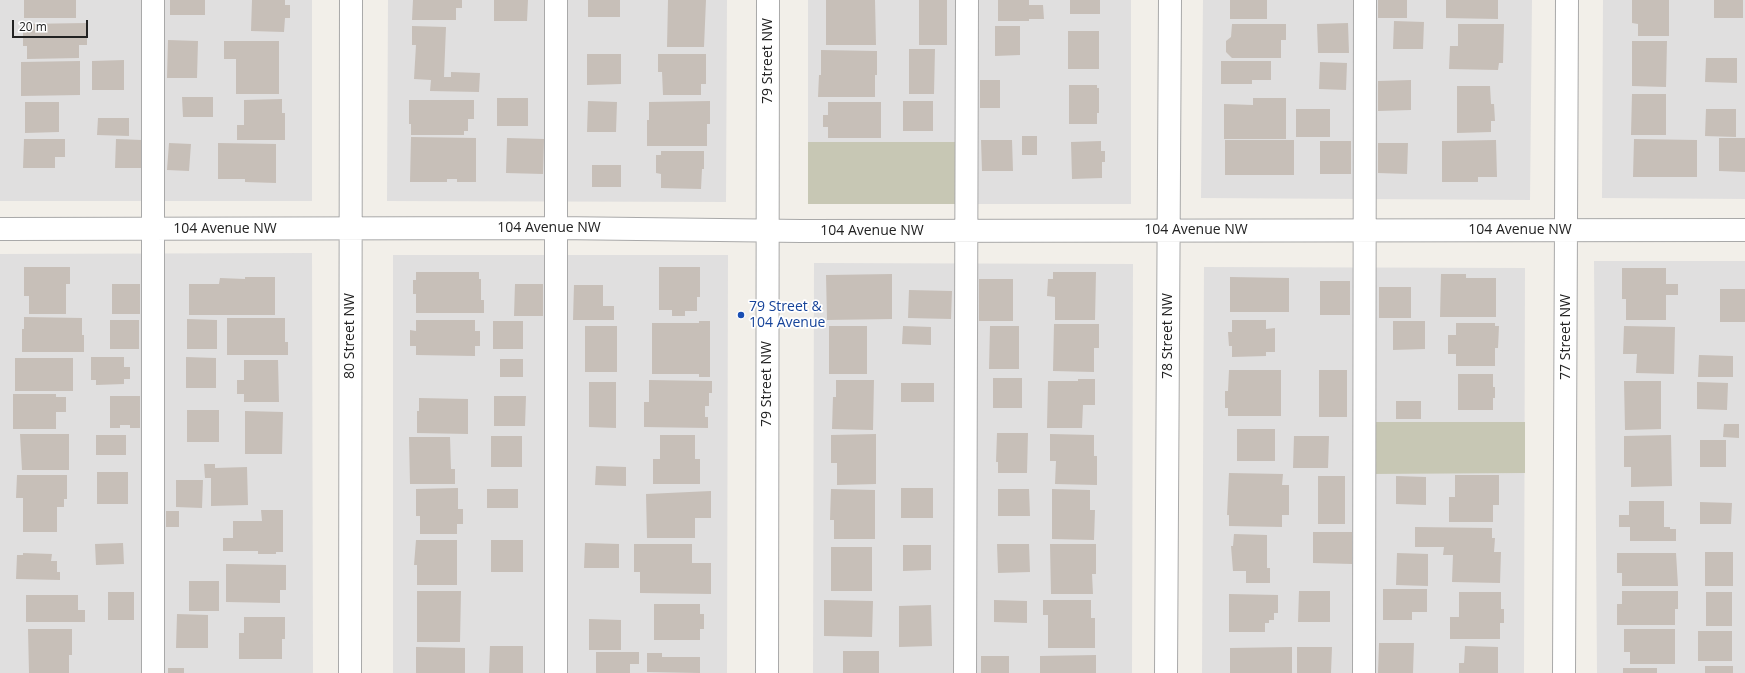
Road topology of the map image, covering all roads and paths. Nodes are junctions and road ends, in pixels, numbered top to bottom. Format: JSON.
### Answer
{"nodes":[{"id":1,"x":153,"y":0,"type":"edge"},
{"id":2,"x":350,"y":0,"type":"edge"},
{"id":3,"x":556,"y":0,"type":"edge"},
{"id":4,"x":768,"y":0,"type":"edge"},
{"id":5,"x":967,"y":0,"type":"edge"},
{"id":6,"x":1170,"y":0,"type":"edge"},
{"id":7,"x":1365,"y":0,"type":"edge"},
{"id":8,"x":1567,"y":0,"type":"edge"},
{"id":9,"x":350,"y":228,"type":"junction"},
{"id":10,"x":556,"y":228,"type":"junction"},
{"id":11,"x":0,"y":229,"type":"edge"},
{"id":12,"x":153,"y":230,"type":"junction"},
{"id":13,"x":767,"y":230,"type":"junction"},
{"id":14,"x":966,"y":230,"type":"junction"},
{"id":15,"x":1168,"y":230,"type":"junction"},
{"id":16,"x":1365,"y":230,"type":"junction"},
{"id":17,"x":1566,"y":230,"type":"junction"},
{"id":18,"x":1745,"y":230,"type":"edge"},
{"id":19,"x":153,"y":673,"type":"edge"},
{"id":20,"x":350,"y":673,"type":"edge"},
{"id":21,"x":556,"y":673,"type":"edge"},
{"id":22,"x":767,"y":673,"type":"edge"},
{"id":23,"x":965,"y":673,"type":"edge"},
{"id":24,"x":1166,"y":673,"type":"edge"},
{"id":25,"x":1364,"y":673,"type":"edge"},
{"id":26,"x":1564,"y":673,"type":"edge"}],
"edges":[{"from":1,"to":12,"type":"street"},
{"from":2,"to":9,"type":"street","name":"80 Street NW"},
{"from":3,"to":10,"type":"street"},
{"from":4,"to":13,"type":"street","name":"79 Street NW"},
{"from":5,"to":14,"type":"street"},
{"from":6,"to":15,"type":"street","name":"78 Street NW"},
{"from":7,"to":16,"type":"street"},
{"from":8,"to":17,"type":"street","name":"77 Street NW"},
{"from":9,"to":10,"type":"street","name":"104 Avenue NW"},
{"from":9,"to":12,"type":"street","name":"104 Avenue NW"},
{"from":9,"to":20,"type":"street","name":"80 Street NW"},
{"from":10,"to":13,"type":"street","name":"104 Avenue NW"},
{"from":10,"to":21,"type":"street"},
{"from":11,"to":12,"type":"street","name":"104 Avenue NW"},
{"from":12,"to":19,"type":"street"},
{"from":13,"to":14,"type":"street","name":"104 Avenue NW"},
{"from":13,"to":22,"type":"street","name":"79 Street NW"},
{"from":14,"to":15,"type":"street","name":"104 Avenue NW"},
{"from":14,"to":23,"type":"street"},
{"from":15,"to":16,"type":"street","name":"104 Avenue NW"},
{"from":15,"to":24,"type":"street","name":"78 Street NW"},
{"from":16,"to":17,"type":"street","name":"104 Avenue NW"},
{"from":16,"to":25,"type":"street"},
{"from":17,"to":18,"type":"street","name":"104 Avenue NW"},
{"from":17,"to":26,"type":"street","name":"77 Street NW"}]}
